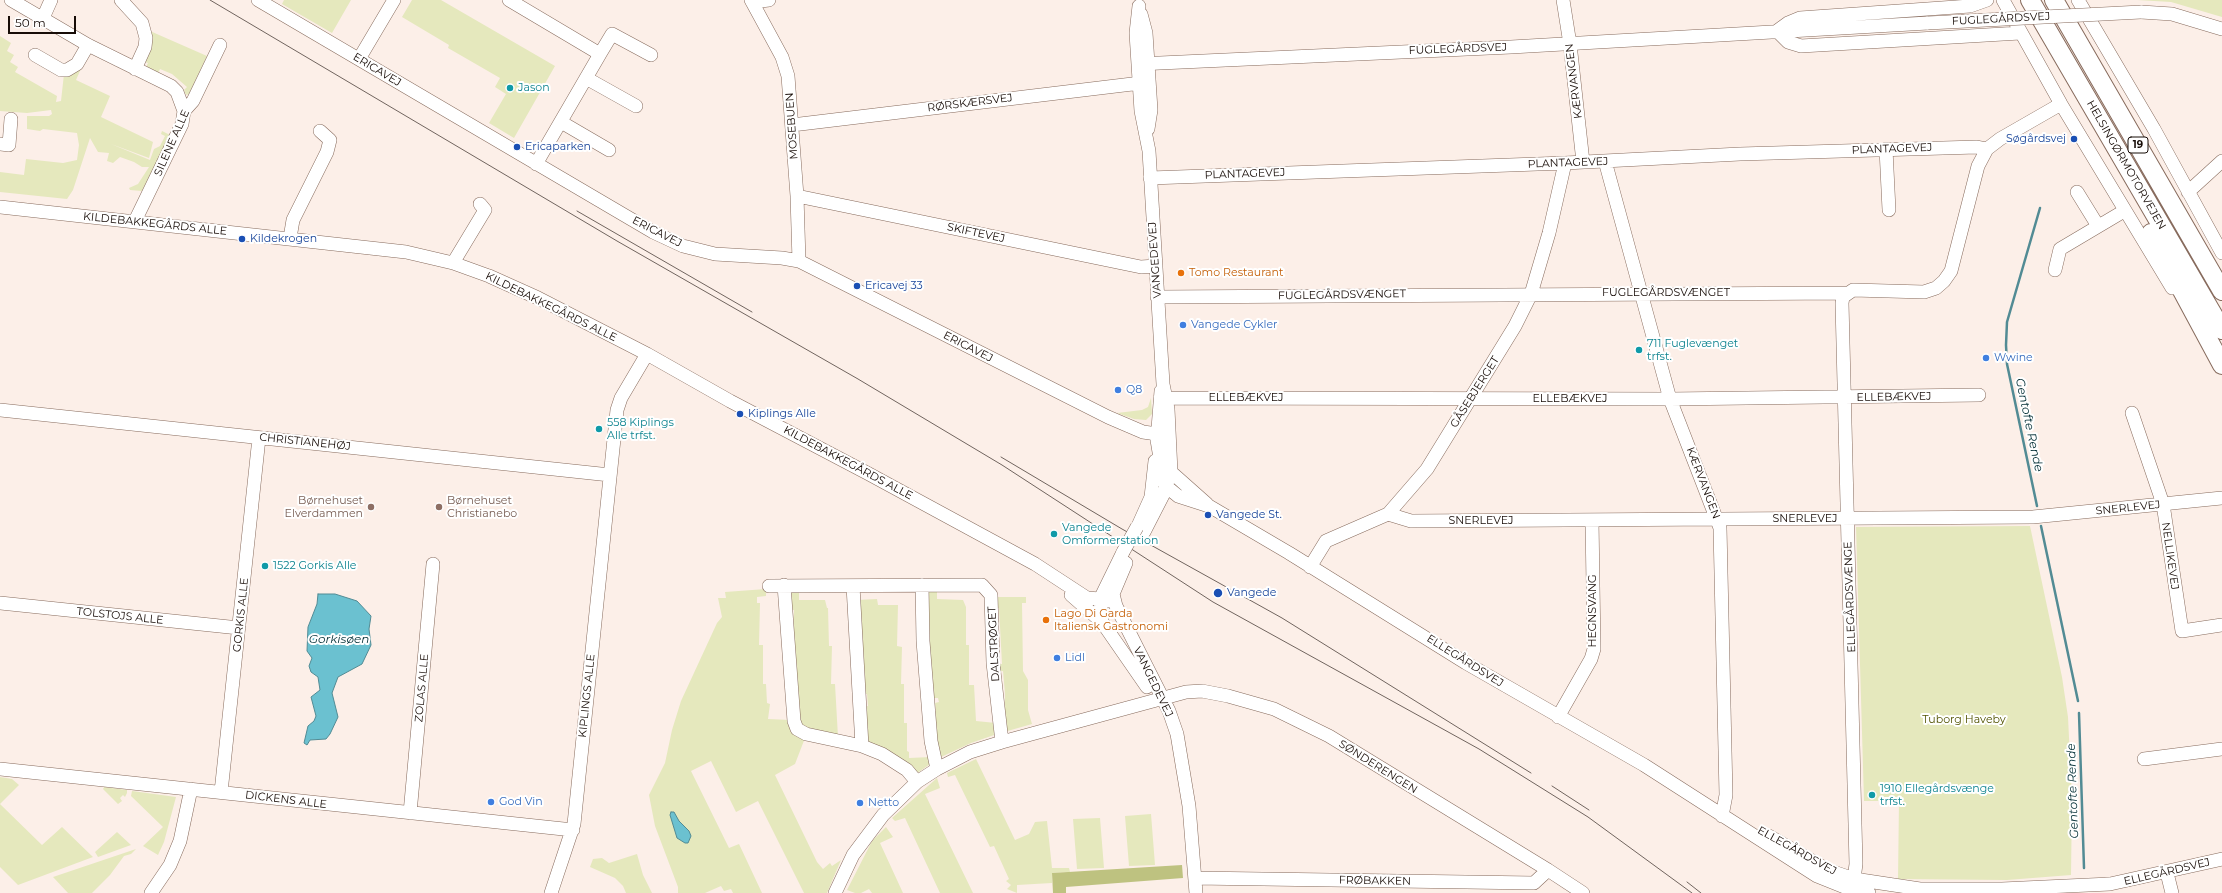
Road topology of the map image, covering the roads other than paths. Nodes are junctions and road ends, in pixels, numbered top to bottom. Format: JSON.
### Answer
{"nodes":[{"id":1,"x":11,"y":0,"type":"edge"},
{"id":2,"x":51,"y":0,"type":"edge"},
{"id":3,"x":120,"y":0,"type":"edge"},
{"id":4,"x":258,"y":0,"type":"edge"},
{"id":5,"x":394,"y":0,"type":"edge"},
{"id":6,"x":509,"y":0,"type":"edge"},
{"id":7,"x":769,"y":0,"type":"edge"},
{"id":8,"x":1563,"y":0,"type":"edge"},
{"id":9,"x":1987,"y":0,"type":"edge"},
{"id":10,"x":2003,"y":0,"type":"edge"},
{"id":11,"x":2030,"y":0,"type":"edge"},
{"id":12,"x":2054,"y":0,"type":"edge"},
{"id":13,"x":2078,"y":0,"type":"edge"},
{"id":14,"x":751,"y":1,"type":"edge"},
{"id":15,"x":1139,"y":3,"type":"edge"},
{"id":16,"x":42,"y":18,"type":"junction"},
{"id":17,"x":2222,"y":29,"type":"edge"},
{"id":18,"x":1777,"y":31,"type":"junction"},
{"id":19,"x":2020,"y":33,"type":"junction"},
{"id":20,"x":1570,"y":44,"type":"junction"},
{"id":21,"x":88,"y":45,"type":"junction"},
{"id":22,"x":220,"y":45,"type":"dead end"},
{"id":23,"x":600,"y":54,"type":"junction"},
{"id":24,"x":35,"y":55,"type":"dead end"},
{"id":25,"x":651,"y":55,"type":"dead end"},
{"id":26,"x":359,"y":59,"type":"junction"},
{"id":27,"x":1143,"y":64,"type":"junction"},
{"id":28,"x":135,"y":68,"type":"junction"},
{"id":29,"x":2073,"y":74,"type":"junction"},
{"id":30,"x":586,"y":78,"type":"junction"},
{"id":31,"x":1144,"y":82,"type":"junction"},
{"id":32,"x":2061,"y":104,"type":"junction"},
{"id":33,"x":636,"y":106,"type":"dead end"},
{"id":34,"x":184,"y":112,"type":"junction"},
{"id":35,"x":11,"y":119,"type":"dead end"},
{"id":36,"x":561,"y":122,"type":"junction"},
{"id":37,"x":792,"y":125,"type":"junction"},
{"id":38,"x":320,"y":131,"type":"dead end"},
{"id":39,"x":0,"y":144,"type":"edge"},
{"id":40,"x":1886,"y":149,"type":"junction"},
{"id":41,"x":1986,"y":149,"type":"junction"},
{"id":42,"x":608,"y":150,"type":"dead end"},
{"id":43,"x":1605,"y":161,"type":"junction"},
{"id":44,"x":2222,"y":161,"type":"edge"},
{"id":45,"x":1583,"y":162,"type":"junction"},
{"id":46,"x":1565,"y":163,"type":"junction"},
{"id":47,"x":536,"y":164,"type":"junction"},
{"id":48,"x":1150,"y":178,"type":"junction"},
{"id":49,"x":2077,"y":192,"type":"dead end"},
{"id":50,"x":2188,"y":192,"type":"junction"},
{"id":51,"x":797,"y":196,"type":"junction"},
{"id":52,"x":480,"y":204,"type":"dead end"},
{"id":53,"x":0,"y":207,"type":"edge"},
{"id":54,"x":1888,"y":210,"type":"dead end"},
{"id":55,"x":2124,"y":211,"type":"junction"},
{"id":56,"x":135,"y":222,"type":"junction"},
{"id":57,"x":2098,"y":226,"type":"junction"},
{"id":58,"x":290,"y":238,"type":"junction"},
{"id":59,"x":2222,"y":253,"type":"edge"},
{"id":60,"x":799,"y":261,"type":"junction"},
{"id":61,"x":453,"y":263,"type":"junction"},
{"id":62,"x":1156,"y":266,"type":"junction"},
{"id":63,"x":2055,"y":270,"type":"dead end"},
{"id":64,"x":2222,"y":291,"type":"edge"},
{"id":65,"x":1641,"y":293,"type":"junction"},
{"id":66,"x":1848,"y":293,"type":"junction"},
{"id":67,"x":1531,"y":294,"type":"junction"},
{"id":68,"x":1158,"y":296,"type":"junction"},
{"id":69,"x":2222,"y":330,"type":"edge"},
{"id":70,"x":647,"y":354,"type":"junction"},
{"id":71,"x":2222,"y":366,"type":"edge"},
{"id":72,"x":1979,"y":395,"type":"dead end"},
{"id":73,"x":1163,"y":398,"type":"junction"},
{"id":74,"x":1845,"y":398,"type":"junction"},
{"id":75,"x":1470,"y":399,"type":"junction"},
{"id":76,"x":1670,"y":399,"type":"junction"},
{"id":77,"x":0,"y":410,"type":"edge"},
{"id":78,"x":2132,"y":413,"type":"dead end"},
{"id":79,"x":1160,"y":432,"type":"junction"},
{"id":80,"x":259,"y":438,"type":"junction"},
{"id":81,"x":1171,"y":472,"type":"junction"},
{"id":82,"x":610,"y":475,"type":"junction"},
{"id":83,"x":1166,"y":487,"type":"junction"},
{"id":84,"x":1178,"y":496,"type":"junction"},
{"id":85,"x":1151,"y":497,"type":"junction"},
{"id":86,"x":2222,"y":498,"type":"edge"},
{"id":87,"x":2163,"y":504,"type":"junction"},
{"id":88,"x":1209,"y":506,"type":"junction"},
{"id":89,"x":1388,"y":514,"type":"junction"},
{"id":90,"x":1848,"y":518,"type":"junction"},
{"id":91,"x":1718,"y":519,"type":"junction"},
{"id":92,"x":1592,"y":520,"type":"junction"},
{"id":93,"x":1142,"y":530,"type":"junction"},
{"id":94,"x":1125,"y":554,"type":"junction"},
{"id":95,"x":433,"y":564,"type":"dead end"},
{"id":96,"x":1310,"y":567,"type":"junction"},
{"id":97,"x":784,"y":585,"type":"junction"},
{"id":98,"x":922,"y":585,"type":"junction"},
{"id":99,"x":769,"y":586,"type":"dead end"},
{"id":100,"x":853,"y":586,"type":"junction"},
{"id":101,"x":1113,"y":594,"type":"junction"},
{"id":102,"x":0,"y":603,"type":"edge"},
{"id":103,"x":1095,"y":604,"type":"junction"},
{"id":104,"x":2222,"y":625,"type":"edge"},
{"id":105,"x":239,"y":628,"type":"junction"},
{"id":106,"x":1145,"y":665,"type":"junction"},
{"id":107,"x":1159,"y":700,"type":"junction"},
{"id":108,"x":1558,"y":717,"type":"junction"},
{"id":109,"x":1002,"y":742,"type":"junction"},
{"id":110,"x":862,"y":746,"type":"junction"},
{"id":111,"x":2222,"y":748,"type":"edge"},
{"id":112,"x":2144,"y":759,"type":"dead end"},
{"id":113,"x":0,"y":769,"type":"edge"},
{"id":114,"x":937,"y":769,"type":"junction"},
{"id":115,"x":918,"y":782,"type":"junction"},
{"id":116,"x":191,"y":789,"type":"junction"},
{"id":117,"x":221,"y":792,"type":"junction"},
{"id":118,"x":410,"y":813,"type":"junction"},
{"id":119,"x":1722,"y":816,"type":"junction"},
{"id":120,"x":573,"y":830,"type":"junction"},
{"id":121,"x":2222,"y":859,"type":"edge"},
{"id":122,"x":1548,"y":870,"type":"junction"},
{"id":123,"x":2167,"y":873,"type":"junction"},
{"id":124,"x":1196,"y":878,"type":"junction"},
{"id":125,"x":1854,"y":879,"type":"junction"},
{"id":126,"x":1894,"y":890,"type":"edge"},
{"id":127,"x":1578,"y":891,"type":"edge"},
{"id":128,"x":151,"y":893,"type":"edge"},
{"id":129,"x":552,"y":893,"type":"edge"},
{"id":130,"x":835,"y":893,"type":"edge"},
{"id":131,"x":1196,"y":893,"type":"edge"},
{"id":132,"x":1869,"y":893,"type":"edge"},
{"id":133,"x":2172,"y":893,"type":"edge"}],
"edges":[{"from":1,"to":16,"type":"street"},
{"from":2,"to":16,"type":"street"},
{"from":3,"to":28,"type":"street"},
{"from":4,"to":26,"type":"street","name":"ERICAVEJ"},
{"from":5,"to":26,"type":"street"},
{"from":6,"to":23,"type":"street"},
{"from":7,"to":14,"type":"street"},
{"from":8,"to":20,"type":"street","name":"KÆRVANGEN"},
{"from":9,"to":18,"type":"street","name":"FUGLEGÅRDSVEJ"},
{"from":10,"to":19,"type":"street"},
{"from":11,"to":29,"type":"highway","name":"HELSINGØRMOTORVEJEN","number":"19"},
{"from":12,"to":64,"type":"highway","name":"HELSINGØRMOTORVEJEN","number":"19"},
{"from":13,"to":50,"type":"street"},
{"from":14,"to":37,"type":"street","name":"MOSEBUEN"},
{"from":15,"to":27,"type":"street","name":"VANGEDEVEJ"},
{"from":16,"to":21,"type":"street"},
{"from":17,"to":18,"type":"street","name":"FUGLEGÅRDSVEJ","bridge":true},
{"from":18,"to":19,"type":"street","name":"FUGLEGÅRDSVEJ"},
{"from":18,"to":20,"type":"street","name":"FUGLEGÅRDSVEJ"},
{"from":19,"to":32,"type":"street"},
{"from":20,"to":27,"type":"street","name":"FUGLEGÅRDSVEJ"},
{"from":20,"to":45,"type":"street","name":"KÆRVANGEN"},
{"from":21,"to":24,"type":"street"},
{"from":21,"to":28,"type":"street"},
{"from":22,"to":34,"type":"street","name":"SILENE ALLE"},
{"from":23,"to":25,"type":"street"},
{"from":23,"to":30,"type":"street"},
{"from":26,"to":47,"type":"street","name":"ERICAVEJ"},
{"from":27,"to":31,"type":"street","name":"VANGEDEVEJ"},
{"from":28,"to":34,"type":"street"},
{"from":29,"to":69,"type":"highway","name":"HELSINGØRMOTORVEJEN","number":"19"},
{"from":29,"to":71,"type":"highway"},
{"from":30,"to":33,"type":"street"},
{"from":30,"to":36,"type":"street"},
{"from":31,"to":37,"type":"street","name":"RØRSKÆRSVEJ"},
{"from":31,"to":48,"type":"street","name":"VANGEDEVEJ"},
{"from":32,"to":41,"type":"street"},
{"from":32,"to":55,"type":"street"},
{"from":34,"to":56,"type":"street","name":"SILENE ALLE"},
{"from":35,"to":39,"type":"street"},
{"from":36,"to":42,"type":"street"},
{"from":36,"to":47,"type":"street"},
{"from":37,"to":51,"type":"street","name":"MOSEBUEN"},
{"from":38,"to":58,"type":"street"},
{"from":40,"to":41,"type":"street","name":"PLANTAGEVEJ"},
{"from":40,"to":43,"type":"street","name":"PLANTAGEVEJ"},
{"from":40,"to":54,"type":"street"},
{"from":41,"to":66,"type":"street","name":"FUGLEGÅRDSVÆNGET"},
{"from":43,"to":45,"type":"street","name":"PLANTAGEVEJ"},
{"from":43,"to":65,"type":"street","name":"KÆRVANGEN"},
{"from":44,"to":50,"type":"street"},
{"from":45,"to":46,"type":"street","name":"PLANTAGEVEJ"},
{"from":46,"to":48,"type":"street","name":"PLANTAGEVEJ"},
{"from":46,"to":67,"type":"street","name":"GÅSEBJERGET"},
{"from":47,"to":60,"type":"street","name":"ERICAVEJ"},
{"from":48,"to":62,"type":"street","name":"VANGEDEVEJ"},
{"from":49,"to":57,"type":"street"},
{"from":50,"to":59,"type":"street"},
{"from":51,"to":60,"type":"street","name":"MOSEBUEN"},
{"from":51,"to":62,"type":"street","name":"SKIFTEVEJ"},
{"from":52,"to":61,"type":"street"},
{"from":53,"to":56,"type":"street","name":"KILDEBAKKEGÅRDS ALLE"},
{"from":55,"to":57,"type":"street"},
{"from":55,"to":71,"type":"street"},
{"from":56,"to":58,"type":"street","name":"KILDEBAKKEGÅRDS ALLE"},
{"from":57,"to":63,"type":"street"},
{"from":58,"to":61,"type":"street","name":"KILDEBAKKEGÅRDS ALLE"},
{"from":60,"to":79,"type":"street","name":"ERICAVEJ"},
{"from":61,"to":70,"type":"street","name":"KILDEBAKKEGÅRDS ALLE"},
{"from":62,"to":68,"type":"street","name":"VANGEDEVEJ"},
{"from":65,"to":66,"type":"street","name":"FUGLEGÅRDSVÆNGET"},
{"from":65,"to":67,"type":"street","name":"FUGLEGÅRDSVÆNGET"},
{"from":65,"to":76,"type":"street","name":"KÆRVANGEN"},
{"from":66,"to":74,"type":"street","name":"ELLEGÅRDSVÆNGE"},
{"from":67,"to":68,"type":"street","name":"FUGLEGÅRDSVÆNGET"},
{"from":67,"to":75,"type":"street","name":"GÅSEBJERGET"},
{"from":68,"to":73,"type":"street","name":"VANGEDEVEJ"},
{"from":70,"to":82,"type":"street","name":"KIPLINGS ALLE"},
{"from":70,"to":103,"type":"street","name":"KILDEBAKKEGÅRDS ALLE"},
{"from":72,"to":74,"type":"street","name":"ELLEBÆKVEJ"},
{"from":73,"to":75,"type":"street","name":"ELLEBÆKVEJ"},
{"from":73,"to":79,"type":"street","name":"VANGEDEVEJ"},
{"from":74,"to":76,"type":"street","name":"ELLEBÆKVEJ"},
{"from":74,"to":90,"type":"street","name":"ELLEGÅRDSVÆNGE"},
{"from":75,"to":76,"type":"street","name":"ELLEBÆKVEJ"},
{"from":75,"to":89,"type":"street","name":"GÅSEBJERGET"},
{"from":76,"to":91,"type":"street","name":"KÆRVANGEN"},
{"from":77,"to":80,"type":"street","name":"CHRISTIANEHØJ"},
{"from":78,"to":87,"type":"street","name":"NELLIKEVEJ"},
{"from":79,"to":81,"type":"street","name":"VANGEDEVEJ"},
{"from":79,"to":83,"type":"street"},
{"from":79,"to":85,"type":"street","name":"VANGEDEVEJ"},
{"from":80,"to":82,"type":"street","name":"CHRISTIANEHØJ"},
{"from":80,"to":105,"type":"street","name":"GORKIS ALLE"},
{"from":81,"to":83,"type":"street","name":"VANGEDEVEJ"},
{"from":81,"to":88,"type":"street","name":"ELLEGÅRDSVEJ"},
{"from":82,"to":120,"type":"street","name":"KIPLINGS ALLE"},
{"from":83,"to":84,"type":"street","name":"ELLEGÅRDSVEJ"},
{"from":83,"to":85,"type":"street"},
{"from":83,"to":88,"type":"street"},
{"from":83,"to":93,"type":"street","name":"VANGEDEVEJ"},
{"from":84,"to":88,"type":"street","name":"ELLEGÅRDSVEJ"},
{"from":84,"to":93,"type":"street"},
{"from":85,"to":93,"type":"street","name":"VANGEDEVEJ"},
{"from":86,"to":87,"type":"street","name":"SNERLEVEJ"},
{"from":87,"to":90,"type":"street","name":"SNERLEVEJ"},
{"from":87,"to":104,"type":"street","name":"NELLIKEVEJ"},
{"from":88,"to":96,"type":"street","name":"ELLEGÅRDSVEJ"},
{"from":89,"to":92,"type":"street","name":"SNERLEVEJ"},
{"from":89,"to":96,"type":"street","name":"GÅSEBJERGET"},
{"from":90,"to":91,"type":"street","name":"SNERLEVEJ"},
{"from":90,"to":125,"type":"street","name":"ELLEGÅRDSVÆNGE"},
{"from":91,"to":92,"type":"street","name":"SNERLEVEJ"},
{"from":91,"to":119,"type":"street","name":"KÆRVANGEN"},
{"from":92,"to":108,"type":"street","name":"HEGNSVANG"},
{"from":93,"to":94,"type":"street","name":"VANGEDEVEJ","bridge":true},
{"from":94,"to":101,"type":"street","name":"VANGEDEVEJ"},
{"from":94,"to":103,"type":"street","name":"VANGEDEVEJ"},
{"from":95,"to":118,"type":"street","name":"ZOLAS ALLE"},
{"from":96,"to":108,"type":"street","name":"ELLEGÅRDSVEJ"},
{"from":97,"to":99,"type":"street","name":"DALSTRØGET"},
{"from":97,"to":100,"type":"street","name":"DALSTRØGET"},
{"from":97,"to":110,"type":"street"},
{"from":98,"to":100,"type":"street","name":"DALSTRØGET"},
{"from":98,"to":109,"type":"street","name":"DALSTRØGET"},
{"from":98,"to":114,"type":"street"},
{"from":100,"to":110,"type":"street"},
{"from":101,"to":103,"type":"street","name":"VANGEDEVEJ"},
{"from":101,"to":106,"type":"street","name":"VANGEDEVEJ"},
{"from":102,"to":105,"type":"street","name":"TOLSTOJS ALLE"},
{"from":103,"to":106,"type":"street"},
{"from":103,"to":107,"type":"street","name":"VANGEDEVEJ"},
{"from":105,"to":117,"type":"street","name":"GORKIS ALLE"},
{"from":106,"to":107,"type":"street","name":"VANGEDEVEJ"},
{"from":107,"to":109,"type":"street"},
{"from":107,"to":122,"type":"street","name":"SØNDERENGEN"},
{"from":107,"to":124,"type":"street","name":"VANGEDEVEJ"},
{"from":108,"to":119,"type":"street","name":"ELLEGÅRDSVEJ"},
{"from":109,"to":114,"type":"street"},
{"from":110,"to":115,"type":"street"},
{"from":111,"to":112,"type":"street"},
{"from":113,"to":116,"type":"street","name":"DICKENS ALLE"},
{"from":114,"to":115,"type":"street"},
{"from":115,"to":130,"type":"street"},
{"from":116,"to":117,"type":"street","name":"DICKENS ALLE"},
{"from":116,"to":128,"type":"street"},
{"from":117,"to":118,"type":"street","name":"DICKENS ALLE"},
{"from":118,"to":120,"type":"street","name":"DICKENS ALLE"},
{"from":119,"to":125,"type":"street","name":"ELLEGÅRDSVEJ"},
{"from":119,"to":132,"type":"street","name":"ELLEGÅRDSVEJ"},
{"from":120,"to":129,"type":"street","name":"KIPLINGS ALLE"},
{"from":121,"to":123,"type":"street","name":"ELLEGÅRDSVEJ"},
{"from":122,"to":124,"type":"street","name":"FRØBAKKEN"},
{"from":122,"to":127,"type":"street","name":"SØNDERENGEN"},
{"from":123,"to":126,"type":"street","name":"ELLEGÅRDSVEJ"},
{"from":123,"to":133,"type":"street"},
{"from":124,"to":131,"type":"street","name":"VANGEDEVEJ"},
{"from":125,"to":126,"type":"street","name":"ELLEGÅRDSVEJ"}]}
